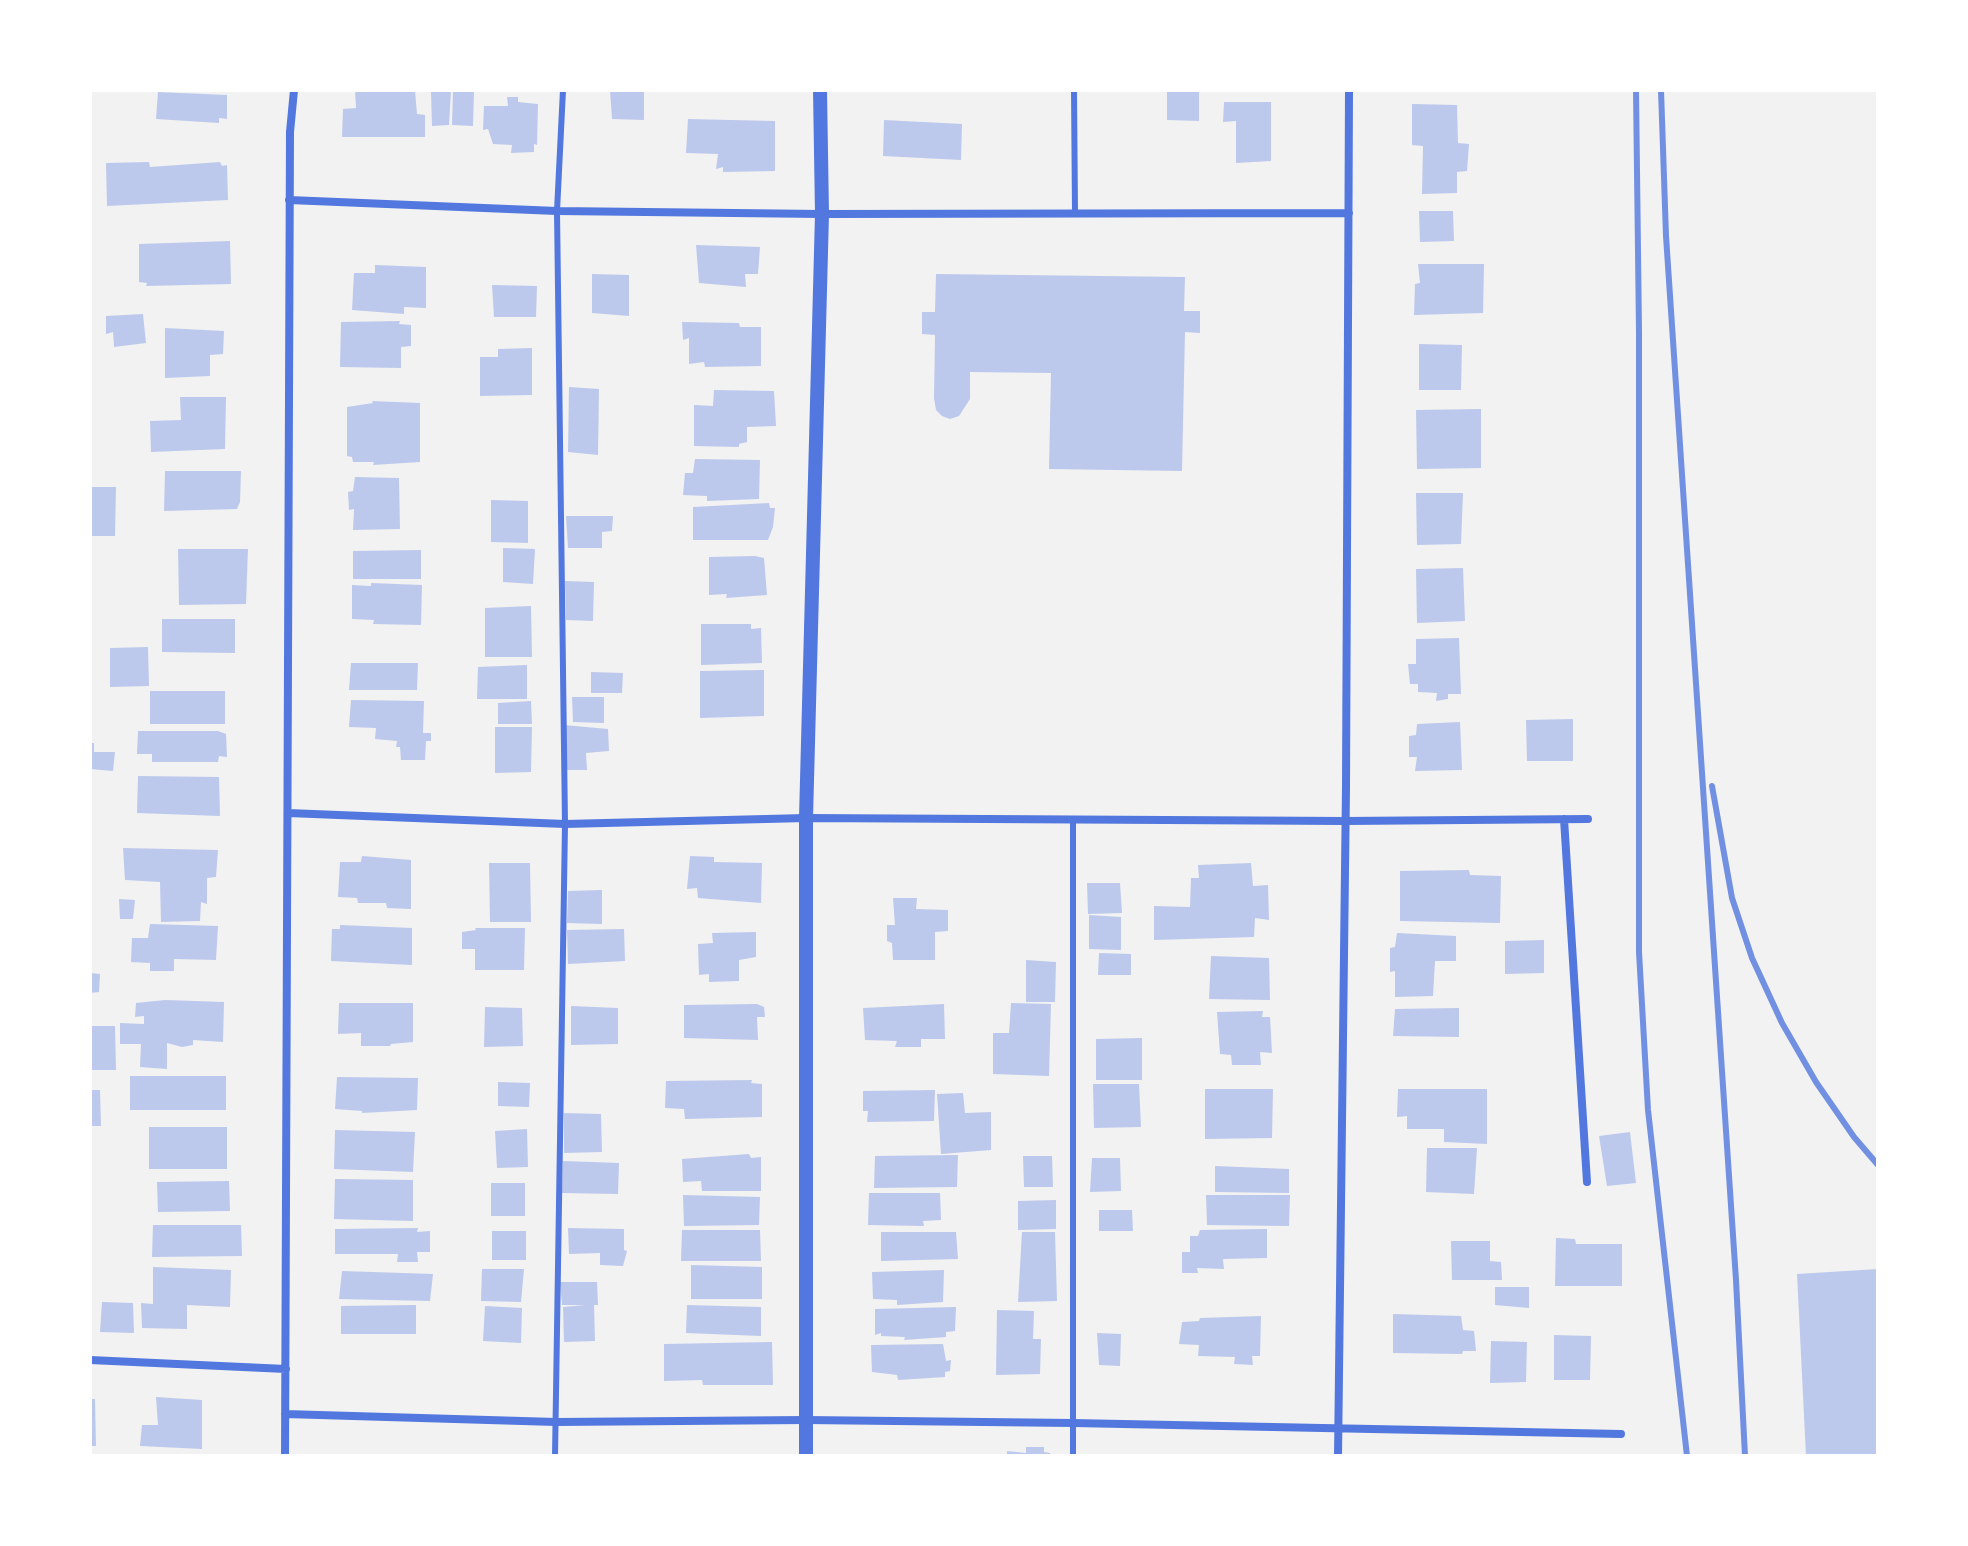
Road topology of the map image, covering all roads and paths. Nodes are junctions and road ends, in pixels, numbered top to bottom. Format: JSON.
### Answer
{"nodes":[{"id":1,"x":294,"y":90,"type":"edge"},
{"id":2,"x":563,"y":90,"type":"edge"},
{"id":3,"x":820,"y":90,"type":"edge"},
{"id":4,"x":1074,"y":90,"type":"edge"},
{"id":5,"x":1349,"y":90,"type":"edge"},
{"id":6,"x":289,"y":200,"type":"junction"},
{"id":7,"x":557,"y":211,"type":"junction"},
{"id":8,"x":1075,"y":213,"type":"junction"},
{"id":9,"x":1349,"y":213,"type":"junction"},
{"id":10,"x":822,"y":214,"type":"junction"},
{"id":11,"x":288,"y":813,"type":"junction"},
{"id":12,"x":806,"y":818,"type":"junction"},
{"id":13,"x":1073,"y":819,"type":"junction"},
{"id":14,"x":1564,"y":819,"type":"junction"},
{"id":15,"x":1588,"y":819,"type":"dead end"},
{"id":16,"x":1345,"y":821,"type":"junction"},
{"id":17,"x":565,"y":824,"type":"junction"},
{"id":18,"x":1587,"y":1182,"type":"dead end"},
{"id":19,"x":90,"y":1360,"type":"edge"},
{"id":20,"x":286,"y":1369,"type":"junction"},
{"id":21,"x":285,"y":1414,"type":"junction"},
{"id":22,"x":806,"y":1420,"type":"junction"},
{"id":23,"x":556,"y":1422,"type":"junction"},
{"id":24,"x":1073,"y":1423,"type":"junction"},
{"id":25,"x":1337,"y":1427,"type":"junction"},
{"id":26,"x":1621,"y":1434,"type":"dead end"},
{"id":27,"x":285,"y":1456,"type":"edge"},
{"id":28,"x":555,"y":1456,"type":"edge"},
{"id":29,"x":806,"y":1456,"type":"edge"},
{"id":30,"x":1073,"y":1456,"type":"edge"},
{"id":31,"x":1338,"y":1456,"type":"edge"}],
"edges":[{"from":1,"to":6,"type":"street"},
{"from":2,"to":7,"type":"lane"},
{"from":3,"to":10,"type":"street"},
{"from":4,"to":8,"type":"lane"},
{"from":5,"to":9,"type":"street"},
{"from":6,"to":7,"type":"street"},
{"from":6,"to":11,"type":"street"},
{"from":7,"to":10,"type":"street"},
{"from":7,"to":17,"type":"lane"},
{"from":8,"to":9,"type":"street"},
{"from":8,"to":10,"type":"street"},
{"from":9,"to":16,"type":"street"},
{"from":10,"to":12,"type":"street"},
{"from":11,"to":17,"type":"street"},
{"from":11,"to":20,"type":"street"},
{"from":12,"to":13,"type":"street"},
{"from":12,"to":17,"type":"street"},
{"from":12,"to":22,"type":"street"},
{"from":13,"to":16,"type":"street"},
{"from":13,"to":24,"type":"lane"},
{"from":14,"to":15,"type":"street"},
{"from":14,"to":16,"type":"street"},
{"from":14,"to":18,"type":"street"},
{"from":16,"to":25,"type":"street"},
{"from":17,"to":23,"type":"lane"},
{"from":19,"to":20,"type":"street"},
{"from":20,"to":21,"type":"street"},
{"from":21,"to":23,"type":"street"},
{"from":21,"to":27,"type":"street"},
{"from":22,"to":23,"type":"street"},
{"from":22,"to":24,"type":"street"},
{"from":22,"to":29,"type":"street"},
{"from":23,"to":28,"type":"lane"},
{"from":24,"to":25,"type":"street"},
{"from":24,"to":30,"type":"lane"},
{"from":25,"to":26,"type":"street"},
{"from":25,"to":31,"type":"street"}]}
